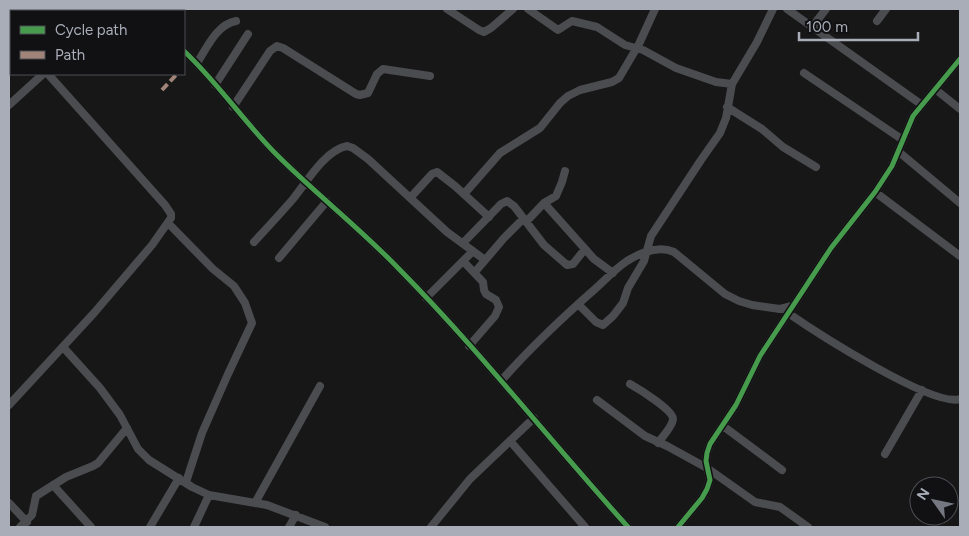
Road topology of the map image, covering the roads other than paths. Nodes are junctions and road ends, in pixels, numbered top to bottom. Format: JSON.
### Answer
{"nodes":[{"id":1,"x":447,"y":9,"type":"edge"},
{"id":2,"x":513,"y":9,"type":"edge"},
{"id":3,"x":528,"y":9,"type":"edge"},
{"id":4,"x":655,"y":9,"type":"edge"},
{"id":5,"x":773,"y":9,"type":"edge"},
{"id":6,"x":786,"y":9,"type":"edge"},
{"id":7,"x":826,"y":9,"type":"edge"},
{"id":8,"x":886,"y":9,"type":"edge"},
{"id":9,"x":236,"y":21,"type":"dead end"},
{"id":10,"x":877,"y":21,"type":"dead end"},
{"id":11,"x":812,"y":27,"type":"junction"},
{"id":12,"x":248,"y":34,"type":"dead end"},
{"id":13,"x":637,"y":48,"type":"junction"},
{"id":14,"x":185,"y":52,"type":"edge"},
{"id":15,"x":960,"y":59,"type":"edge"},
{"id":16,"x":197,"y":63,"type":"junction"},
{"id":17,"x":804,"y":73,"type":"dead end"},
{"id":18,"x":42,"y":75,"type":"edge"},
{"id":19,"x":49,"y":75,"type":"edge"},
{"id":20,"x":430,"y":76,"type":"dead end"},
{"id":21,"x":732,"y":84,"type":"junction"},
{"id":22,"x":215,"y":85,"type":"junction"},
{"id":23,"x":935,"y":90,"type":"junction"},
{"id":24,"x":9,"y":104,"type":"edge"},
{"id":25,"x":922,"y":105,"type":"junction"},
{"id":26,"x":233,"y":106,"type":"junction"},
{"id":27,"x":727,"y":107,"type":"junction"},
{"id":28,"x":960,"y":109,"type":"edge"},
{"id":29,"x":904,"y":140,"type":"junction"},
{"id":30,"x":899,"y":152,"type":"junction"},
{"id":31,"x":816,"y":167,"type":"dead end"},
{"id":32,"x":565,"y":171,"type":"dead end"},
{"id":33,"x":306,"y":181,"type":"junction"},
{"id":34,"x":875,"y":192,"type":"junction"},
{"id":35,"x":464,"y":194,"type":"junction"},
{"id":36,"x":411,"y":198,"type":"junction"},
{"id":37,"x":327,"y":201,"type":"junction"},
{"id":38,"x":960,"y":202,"type":"edge"},
{"id":39,"x":544,"y":203,"type":"junction"},
{"id":40,"x":489,"y":217,"type":"junction"},
{"id":41,"x":525,"y":221,"type":"junction"},
{"id":42,"x":169,"y":224,"type":"junction"},
{"id":43,"x":254,"y":242,"type":"dead end"},
{"id":44,"x":463,"y":243,"type":"junction"},
{"id":45,"x":585,"y":249,"type":"junction"},
{"id":46,"x":473,"y":250,"type":"junction"},
{"id":47,"x":646,"y":252,"type":"junction"},
{"id":48,"x":960,"y":256,"type":"edge"},
{"id":49,"x":279,"y":258,"type":"dead end"},
{"id":50,"x":486,"y":260,"type":"junction"},
{"id":51,"x":463,"y":261,"type":"junction"},
{"id":52,"x":475,"y":272,"type":"junction"},
{"id":53,"x":613,"y":273,"type":"junction"},
{"id":54,"x":426,"y":298,"type":"junction"},
{"id":55,"x":578,"y":304,"type":"junction"},
{"id":56,"x":793,"y":305,"type":"junction"},
{"id":57,"x":788,"y":313,"type":"junction"},
{"id":58,"x":469,"y":346,"type":"junction"},
{"id":59,"x":63,"y":347,"type":"junction"},
{"id":60,"x":501,"y":381,"type":"junction"},
{"id":61,"x":630,"y":384,"type":"dead end"},
{"id":62,"x":320,"y":386,"type":"dead end"},
{"id":63,"x":922,"y":390,"type":"junction"},
{"id":64,"x":960,"y":399,"type":"edge"},
{"id":65,"x":597,"y":400,"type":"dead end"},
{"id":66,"x":9,"y":405,"type":"edge"},
{"id":67,"x":534,"y":418,"type":"junction"},
{"id":68,"x":723,"y":426,"type":"junction"},
{"id":69,"x":126,"y":428,"type":"junction"},
{"id":70,"x":510,"y":441,"type":"junction"},
{"id":71,"x":658,"y":443,"type":"junction"},
{"id":72,"x":885,"y":454,"type":"dead end"},
{"id":73,"x":707,"y":468,"type":"junction"},
{"id":74,"x":782,"y":470,"type":"dead end"},
{"id":75,"x":182,"y":480,"type":"junction"},
{"id":76,"x":53,"y":485,"type":"junction"},
{"id":77,"x":209,"y":495,"type":"junction"},
{"id":78,"x":255,"y":502,"type":"junction"},
{"id":79,"x":9,"y":503,"type":"edge"},
{"id":80,"x":296,"y":515,"type":"junction"},
{"id":81,"x":26,"y":522,"type":"junction"},
{"id":82,"x":436,"y":526,"type":"edge"},
{"id":83,"x":20,"y":527,"type":"edge"},
{"id":84,"x":91,"y":527,"type":"edge"},
{"id":85,"x":150,"y":527,"type":"edge"},
{"id":86,"x":194,"y":527,"type":"edge"},
{"id":87,"x":289,"y":527,"type":"edge"},
{"id":88,"x":325,"y":527,"type":"edge"},
{"id":89,"x":584,"y":527,"type":"edge"},
{"id":90,"x":628,"y":527,"type":"edge"},
{"id":91,"x":678,"y":527,"type":"edge"},
{"id":92,"x":808,"y":527,"type":"edge"}],
"edges":[{"from":1,"to":2,"type":"street"},
{"from":3,"to":13,"type":"street"},
{"from":4,"to":13,"type":"street"},
{"from":5,"to":21,"type":"street"},
{"from":6,"to":11,"type":"street"},
{"from":7,"to":11,"type":"street"},
{"from":8,"to":10,"type":"street"},
{"from":9,"to":16,"type":"street"},
{"from":11,"to":25,"type":"street"},
{"from":12,"to":22,"type":"street"},
{"from":13,"to":21,"type":"street"},
{"from":13,"to":35,"type":"street"},
{"from":14,"to":16,"type":"street"},
{"from":15,"to":23,"type":"street"},
{"from":16,"to":22,"type":"street"},
{"from":17,"to":29,"type":"street"},
{"from":18,"to":24,"type":"street"},
{"from":19,"to":42,"type":"street"},
{"from":20,"to":26,"type":"street"},
{"from":21,"to":27,"type":"street"},
{"from":22,"to":26,"type":"street"},
{"from":23,"to":25,"type":"street"},
{"from":23,"to":28,"type":"street"},
{"from":25,"to":29,"type":"street"},
{"from":26,"to":33,"type":"street"},
{"from":27,"to":31,"type":"street"},
{"from":27,"to":47,"type":"street"},
{"from":29,"to":30,"type":"street"},
{"from":30,"to":34,"type":"street"},
{"from":30,"to":38,"type":"street"},
{"from":32,"to":39,"type":"street"},
{"from":33,"to":36,"type":"street"},
{"from":33,"to":37,"type":"street"},
{"from":33,"to":43,"type":"street"},
{"from":34,"to":48,"type":"street"},
{"from":34,"to":56,"type":"street"},
{"from":35,"to":36,"type":"street"},
{"from":35,"to":40,"type":"street"},
{"from":36,"to":44,"type":"street"},
{"from":37,"to":49,"type":"street"},
{"from":37,"to":54,"type":"street"},
{"from":39,"to":41,"type":"street"},
{"from":39,"to":45,"type":"street"},
{"from":40,"to":41,"type":"street"},
{"from":40,"to":44,"type":"street"},
{"from":41,"to":45,"type":"street"},
{"from":41,"to":50,"type":"street"},
{"from":42,"to":59,"type":"street"},
{"from":42,"to":75,"type":"street"},
{"from":44,"to":46,"type":"street"},
{"from":45,"to":53,"type":"street"},
{"from":46,"to":50,"type":"street"},
{"from":46,"to":51,"type":"street"},
{"from":47,"to":53,"type":"street"},
{"from":47,"to":55,"type":"street"},
{"from":47,"to":56,"type":"street"},
{"from":50,"to":52,"type":"street"},
{"from":51,"to":52,"type":"street"},
{"from":51,"to":54,"type":"street"},
{"from":52,"to":58,"type":"street"},
{"from":53,"to":55,"type":"street"},
{"from":54,"to":58,"type":"street"},
{"from":55,"to":60,"type":"street"},
{"from":56,"to":57,"type":"street"},
{"from":57,"to":63,"type":"street"},
{"from":57,"to":68,"type":"street"},
{"from":58,"to":60,"type":"street"},
{"from":59,"to":66,"type":"street"},
{"from":59,"to":69,"type":"street"},
{"from":60,"to":67,"type":"street"},
{"from":61,"to":71,"type":"street"},
{"from":62,"to":78,"type":"street"},
{"from":63,"to":64,"type":"street"},
{"from":63,"to":72,"type":"street"},
{"from":65,"to":71,"type":"street"},
{"from":67,"to":70,"type":"street"},
{"from":67,"to":90,"type":"street"},
{"from":68,"to":73,"type":"street"},
{"from":68,"to":74,"type":"street"},
{"from":69,"to":75,"type":"street"},
{"from":69,"to":76,"type":"street"},
{"from":70,"to":82,"type":"street"},
{"from":70,"to":89,"type":"street"},
{"from":71,"to":73,"type":"street"},
{"from":73,"to":91,"type":"street"},
{"from":73,"to":92,"type":"street"},
{"from":75,"to":77,"type":"street"},
{"from":75,"to":85,"type":"street"},
{"from":76,"to":81,"type":"street"},
{"from":76,"to":84,"type":"street"},
{"from":77,"to":78,"type":"street"},
{"from":77,"to":86,"type":"street"},
{"from":78,"to":80,"type":"street"},
{"from":79,"to":81,"type":"street"},
{"from":80,"to":87,"type":"street"},
{"from":80,"to":88,"type":"street"},
{"from":81,"to":83,"type":"street"}]}
